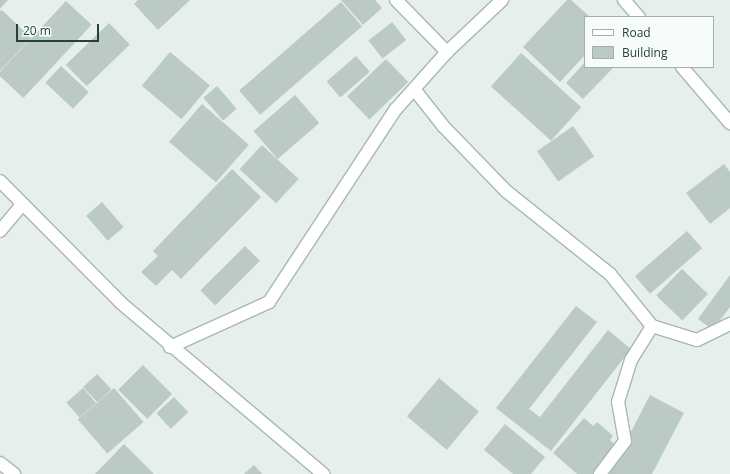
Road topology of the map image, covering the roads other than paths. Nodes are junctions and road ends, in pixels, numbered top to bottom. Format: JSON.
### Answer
{"nodes":[{"id":1,"x":396,"y":0,"type":"edge"},
{"id":2,"x":502,"y":0,"type":"edge"},
{"id":3,"x":624,"y":0,"type":"edge"},
{"id":4,"x":638,"y":16,"type":"edge"},
{"id":5,"x":447,"y":52,"type":"junction"},
{"id":6,"x":683,"y":68,"type":"edge"},
{"id":7,"x":414,"y":89,"type":"junction"},
{"id":8,"x":730,"y":123,"type":"edge"},
{"id":9,"x":0,"y":181,"type":"edge"},
{"id":10,"x":23,"y":204,"type":"junction"},
{"id":11,"x":0,"y":231,"type":"edge"},
{"id":12,"x":730,"y":324,"type":"edge"},
{"id":13,"x":652,"y":326,"type":"junction"},
{"id":14,"x":170,"y":346,"type":"junction"},
{"id":15,"x":0,"y":463,"type":"edge"},
{"id":16,"x":14,"y":474,"type":"edge"},
{"id":17,"x":322,"y":474,"type":"edge"},
{"id":18,"x":600,"y":474,"type":"edge"}],
"edges":[{"from":1,"to":5,"type":"street"},
{"from":2,"to":5,"type":"street"},
{"from":3,"to":4,"type":"street"},
{"from":5,"to":7,"type":"street"},
{"from":6,"to":8,"type":"street"},
{"from":7,"to":13,"type":"street"},
{"from":7,"to":14,"type":"street"},
{"from":9,"to":10,"type":"street"},
{"from":10,"to":11,"type":"street"},
{"from":10,"to":14,"type":"street"},
{"from":12,"to":13,"type":"street"},
{"from":13,"to":18,"type":"street"},
{"from":14,"to":17,"type":"street"},
{"from":15,"to":16,"type":"street"}]}
